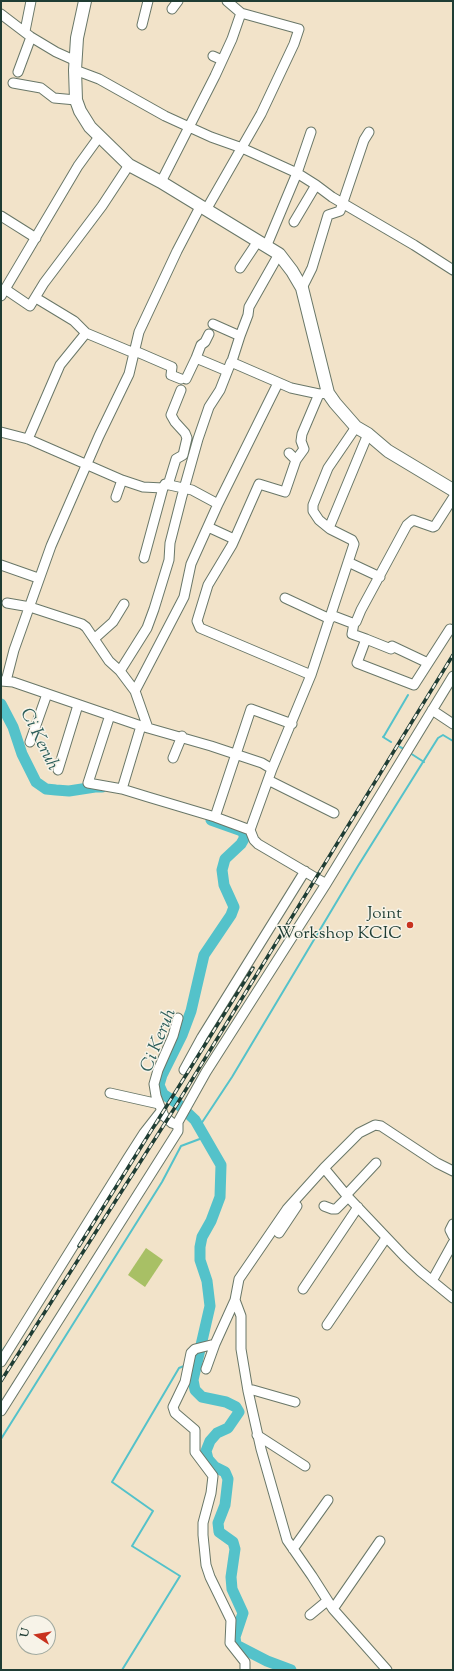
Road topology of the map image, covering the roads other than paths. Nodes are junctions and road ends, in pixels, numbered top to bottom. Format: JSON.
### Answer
{"nodes":[{"id":1,"x":31,"y":1,"type":"edge"},
{"id":2,"x":85,"y":1,"type":"edge"},
{"id":3,"x":148,"y":1,"type":"edge"},
{"id":4,"x":178,"y":1,"type":"edge"},
{"id":5,"x":227,"y":1,"type":"edge"},
{"id":6,"x":172,"y":9,"type":"dead end"},
{"id":7,"x":241,"y":12,"type":"junction"},
{"id":8,"x":1,"y":14,"type":"edge"},
{"id":9,"x":142,"y":25,"type":"dead end"},
{"id":10,"x":28,"y":34,"type":"junction"},
{"id":11,"x":212,"y":56,"type":"dead end"},
{"id":12,"x":222,"y":60,"type":"junction"},
{"id":13,"x":75,"y":65,"type":"junction"},
{"id":14,"x":18,"y":72,"type":"dead end"},
{"id":15,"x":13,"y":83,"type":"dead end"},
{"id":16,"x":76,"y":100,"type":"junction"},
{"id":17,"x":189,"y":127,"type":"junction"},
{"id":18,"x":311,"y":132,"type":"dead end"},
{"id":19,"x":369,"y":132,"type":"dead end"},
{"id":20,"x":99,"y":136,"type":"junction"},
{"id":21,"x":242,"y":148,"type":"junction"},
{"id":22,"x":129,"y":165,"type":"junction"},
{"id":23,"x":297,"y":173,"type":"junction"},
{"id":24,"x":161,"y":182,"type":"junction"},
{"id":25,"x":316,"y":185,"type":"junction"},
{"id":26,"x":342,"y":203,"type":"junction"},
{"id":27,"x":203,"y":209,"type":"junction"},
{"id":28,"x":1,"y":216,"type":"edge"},
{"id":29,"x":294,"y":222,"type":"dead end"},
{"id":30,"x":36,"y":238,"type":"junction"},
{"id":31,"x":262,"y":244,"type":"junction"},
{"id":32,"x":279,"y":254,"type":"junction"},
{"id":33,"x":240,"y":268,"type":"dead end"},
{"id":34,"x":453,"y":270,"type":"edge"},
{"id":35,"x":302,"y":288,"type":"junction"},
{"id":36,"x":3,"y":293,"type":"edge"},
{"id":37,"x":36,"y":298,"type":"junction"},
{"id":38,"x":213,"y":324,"type":"dead end"},
{"id":39,"x":86,"y":333,"type":"junction"},
{"id":40,"x":209,"y":334,"type":"dead end"},
{"id":41,"x":240,"y":336,"type":"junction"},
{"id":42,"x":135,"y":352,"type":"junction"},
{"id":43,"x":196,"y":358,"type":"junction"},
{"id":44,"x":232,"y":361,"type":"junction"},
{"id":45,"x":228,"y":371,"type":"junction"},
{"id":46,"x":278,"y":383,"type":"junction"},
{"id":47,"x":181,"y":390,"type":"dead end"},
{"id":48,"x":324,"y":393,"type":"junction"},
{"id":49,"x":356,"y":427,"type":"junction"},
{"id":50,"x":1,"y":432,"type":"edge"},
{"id":51,"x":368,"y":434,"type":"junction"},
{"id":52,"x":29,"y":437,"type":"junction"},
{"id":53,"x":289,"y":453,"type":"dead end"},
{"id":54,"x":296,"y":460,"type":"junction"},
{"id":55,"x":86,"y":464,"type":"junction"},
{"id":56,"x":122,"y":480,"type":"junction"},
{"id":57,"x":166,"y":487,"type":"junction"},
{"id":58,"x":184,"y":488,"type":"junction"},
{"id":59,"x":453,"y":490,"type":"edge"},
{"id":60,"x":116,"y":497,"type":"dead end"},
{"id":61,"x":453,"y":498,"type":"edge"},
{"id":62,"x":218,"y":504,"type":"junction"},
{"id":63,"x":208,"y":527,"type":"junction"},
{"id":64,"x":330,"y":528,"type":"junction"},
{"id":65,"x":234,"y":539,"type":"junction"},
{"id":66,"x":144,"y":558,"type":"dead end"},
{"id":67,"x":348,"y":562,"type":"junction"},
{"id":68,"x":1,"y":565,"type":"edge"},
{"id":69,"x":380,"y":577,"type":"junction"},
{"id":70,"x":38,"y":578,"type":"junction"},
{"id":71,"x":285,"y":598,"type":"dead end"},
{"id":72,"x":7,"y":603,"type":"dead end"},
{"id":73,"x":124,"y":604,"type":"dead end"},
{"id":74,"x":30,"y":607,"type":"junction"},
{"id":75,"x":330,"y":617,"type":"junction"},
{"id":76,"x":354,"y":623,"type":"junction"},
{"id":77,"x":450,"y":629,"type":"dead end"},
{"id":78,"x":94,"y":639,"type":"junction"},
{"id":79,"x":366,"y":639,"type":"junction"},
{"id":80,"x":428,"y":663,"type":"junction"},
{"id":81,"x":120,"y":671,"type":"junction"},
{"id":82,"x":311,"y":675,"type":"junction"},
{"id":83,"x":453,"y":676,"type":"edge"},
{"id":84,"x":3,"y":681,"type":"edge"},
{"id":85,"x":135,"y":691,"type":"junction"},
{"id":86,"x":47,"y":694,"type":"junction"},
{"id":87,"x":78,"y":705,"type":"junction"},
{"id":88,"x":432,"y":710,"type":"junction"},
{"id":89,"x":110,"y":715,"type":"junction"},
{"id":90,"x":292,"y":724,"type":"junction"},
{"id":91,"x":453,"y":724,"type":"edge"},
{"id":92,"x":144,"y":727,"type":"junction"},
{"id":93,"x":182,"y":736,"type":"junction"},
{"id":94,"x":30,"y":742,"type":"dead end"},
{"id":95,"x":236,"y":755,"type":"junction"},
{"id":96,"x":173,"y":758,"type":"dead end"},
{"id":97,"x":272,"y":769,"type":"junction"},
{"id":98,"x":58,"y":770,"type":"dead end"},
{"id":99,"x":268,"y":780,"type":"junction"},
{"id":100,"x":122,"y":789,"type":"junction"},
{"id":101,"x":334,"y":813,"type":"dead end"},
{"id":102,"x":215,"y":817,"type":"junction"},
{"id":103,"x":250,"y":830,"type":"junction"},
{"id":104,"x":305,"y":871,"type":"junction"},
{"id":105,"x":326,"y":884,"type":"junction"},
{"id":106,"x":178,"y":1018,"type":"dead end"},
{"id":107,"x":184,"y":1070,"type":"dead end"},
{"id":108,"x":110,"y":1092,"type":"dead end"},
{"id":109,"x":160,"y":1107,"type":"junction"},
{"id":110,"x":180,"y":1118,"type":"junction"},
{"id":111,"x":376,"y":1163,"type":"dead end"},
{"id":112,"x":326,"y":1170,"type":"junction"},
{"id":113,"x":453,"y":1171,"type":"edge"},
{"id":114,"x":347,"y":1196,"type":"junction"},
{"id":115,"x":324,"y":1206,"type":"dead end"},
{"id":116,"x":358,"y":1207,"type":"junction"},
{"id":117,"x":453,"y":1224,"type":"edge"},
{"id":118,"x":279,"y":1233,"type":"dead end"},
{"id":119,"x":453,"y":1236,"type":"edge"},
{"id":120,"x":386,"y":1238,"type":"junction"},
{"id":121,"x":453,"y":1243,"type":"edge"},
{"id":122,"x":432,"y":1281,"type":"junction"},
{"id":123,"x":303,"y":1289,"type":"dead end"},
{"id":124,"x":453,"y":1298,"type":"edge"},
{"id":125,"x":235,"y":1300,"type":"junction"},
{"id":126,"x":327,"y":1326,"type":"dead end"},
{"id":127,"x":215,"y":1344,"type":"junction"},
{"id":128,"x":1,"y":1362,"type":"edge"},
{"id":129,"x":206,"y":1369,"type":"dead end"},
{"id":130,"x":251,"y":1390,"type":"junction"},
{"id":131,"x":294,"y":1402,"type":"dead end"},
{"id":132,"x":1,"y":1411,"type":"edge"},
{"id":133,"x":257,"y":1435,"type":"junction"},
{"id":134,"x":305,"y":1466,"type":"dead end"},
{"id":135,"x":328,"y":1500,"type":"dead end"},
{"id":136,"x":380,"y":1541,"type":"dead end"},
{"id":137,"x":295,"y":1547,"type":"junction"},
{"id":138,"x":332,"y":1605,"type":"junction"},
{"id":139,"x":310,"y":1615,"type":"dead end"},
{"id":140,"x":245,"y":1670,"type":"edge"},
{"id":141,"x":386,"y":1670,"type":"edge"}],
"edges":[{"from":1,"to":10,"type":"street"},
{"from":2,"to":13,"type":"main road"},
{"from":3,"to":9,"type":"street"},
{"from":4,"to":6,"type":"street"},
{"from":5,"to":7,"type":"street"},
{"from":7,"to":12,"type":"street"},
{"from":7,"to":21,"type":"street"},
{"from":8,"to":10,"type":"street"},
{"from":10,"to":13,"type":"street"},
{"from":10,"to":14,"type":"street"},
{"from":11,"to":12,"type":"street"},
{"from":12,"to":17,"type":"street"},
{"from":13,"to":16,"type":"main road"},
{"from":13,"to":17,"type":"street"},
{"from":15,"to":16,"type":"street"},
{"from":16,"to":20,"type":"main road"},
{"from":17,"to":21,"type":"street"},
{"from":17,"to":24,"type":"street"},
{"from":18,"to":23,"type":"street"},
{"from":19,"to":26,"type":"street"},
{"from":20,"to":22,"type":"main road"},
{"from":20,"to":30,"type":"street"},
{"from":21,"to":23,"type":"street"},
{"from":21,"to":27,"type":"street"},
{"from":22,"to":24,"type":"main road"},
{"from":22,"to":37,"type":"street"},
{"from":23,"to":25,"type":"street"},
{"from":23,"to":31,"type":"street"},
{"from":24,"to":27,"type":"main road"},
{"from":25,"to":26,"type":"street"},
{"from":25,"to":29,"type":"street"},
{"from":26,"to":34,"type":"street"},
{"from":26,"to":35,"type":"street"},
{"from":27,"to":31,"type":"main road"},
{"from":27,"to":42,"type":"street"},
{"from":28,"to":30,"type":"street"},
{"from":30,"to":36,"type":"street"},
{"from":31,"to":32,"type":"main road"},
{"from":31,"to":33,"type":"street"},
{"from":32,"to":35,"type":"main road"},
{"from":32,"to":41,"type":"street"},
{"from":35,"to":48,"type":"main road"},
{"from":36,"to":37,"type":"street"},
{"from":37,"to":39,"type":"street"},
{"from":38,"to":41,"type":"street"},
{"from":39,"to":42,"type":"street"},
{"from":39,"to":52,"type":"street"},
{"from":40,"to":43,"type":"street"},
{"from":41,"to":44,"type":"street"},
{"from":42,"to":43,"type":"street"},
{"from":42,"to":55,"type":"street"},
{"from":43,"to":45,"type":"street"},
{"from":44,"to":45,"type":"street"},
{"from":44,"to":46,"type":"street"},
{"from":45,"to":58,"type":"street"},
{"from":46,"to":48,"type":"street"},
{"from":46,"to":62,"type":"street"},
{"from":47,"to":57,"type":"street"},
{"from":48,"to":49,"type":"main road"},
{"from":48,"to":54,"type":"street"},
{"from":49,"to":51,"type":"main road"},
{"from":49,"to":64,"type":"street"},
{"from":50,"to":52,"type":"street"},
{"from":51,"to":59,"type":"main road"},
{"from":51,"to":64,"type":"street"},
{"from":52,"to":55,"type":"street"},
{"from":53,"to":54,"type":"street"},
{"from":54,"to":65,"type":"street"},
{"from":55,"to":56,"type":"street"},
{"from":55,"to":70,"type":"street"},
{"from":56,"to":57,"type":"street"},
{"from":56,"to":60,"type":"street"},
{"from":57,"to":58,"type":"street"},
{"from":57,"to":66,"type":"street"},
{"from":58,"to":62,"type":"street"},
{"from":58,"to":81,"type":"street"},
{"from":61,"to":69,"type":"street"},
{"from":62,"to":63,"type":"street"},
{"from":63,"to":65,"type":"street"},
{"from":63,"to":85,"type":"street"},
{"from":64,"to":67,"type":"street"},
{"from":65,"to":82,"type":"street"},
{"from":67,"to":69,"type":"street"},
{"from":67,"to":75,"type":"street"},
{"from":68,"to":70,"type":"street"},
{"from":69,"to":76,"type":"street"},
{"from":70,"to":74,"type":"street"},
{"from":71,"to":75,"type":"street"},
{"from":72,"to":74,"type":"street"},
{"from":73,"to":78,"type":"street"},
{"from":74,"to":78,"type":"street"},
{"from":74,"to":84,"type":"street"},
{"from":75,"to":76,"type":"street"},
{"from":75,"to":82,"type":"street"},
{"from":76,"to":79,"type":"street"},
{"from":77,"to":80,"type":"street"},
{"from":78,"to":81,"type":"street"},
{"from":79,"to":80,"type":"street"},
{"from":79,"to":80,"type":"street"},
{"from":81,"to":85,"type":"street"},
{"from":82,"to":90,"type":"street"},
{"from":83,"to":88,"type":"street"},
{"from":84,"to":86,"type":"street"},
{"from":85,"to":92,"type":"street"},
{"from":86,"to":87,"type":"street"},
{"from":86,"to":94,"type":"street"},
{"from":87,"to":89,"type":"street"},
{"from":87,"to":98,"type":"street"},
{"from":88,"to":91,"type":"street"},
{"from":88,"to":105,"type":"street"},
{"from":89,"to":92,"type":"street"},
{"from":89,"to":100,"type":"street"},
{"from":90,"to":95,"type":"street"},
{"from":90,"to":97,"type":"street"},
{"from":92,"to":93,"type":"street"},
{"from":92,"to":100,"type":"street"},
{"from":93,"to":95,"type":"street"},
{"from":93,"to":96,"type":"street"},
{"from":95,"to":97,"type":"street"},
{"from":95,"to":102,"type":"street"},
{"from":97,"to":99,"type":"street"},
{"from":99,"to":101,"type":"street"},
{"from":99,"to":103,"type":"street"},
{"from":100,"to":102,"type":"street"},
{"from":102,"to":103,"type":"street"},
{"from":103,"to":104,"type":"street"},
{"from":104,"to":105,"type":"street"},
{"from":104,"to":107,"type":"street"},
{"from":105,"to":110,"type":"street"},
{"from":106,"to":109,"type":"street"},
{"from":108,"to":109,"type":"street"},
{"from":109,"to":110,"type":"street"},
{"from":109,"to":128,"type":"street"},
{"from":110,"to":132,"type":"street"},
{"from":111,"to":114,"type":"street"},
{"from":112,"to":113,"type":"street"},
{"from":112,"to":114,"type":"street"},
{"from":112,"to":118,"type":"street"},
{"from":112,"to":125,"type":"street"},
{"from":114,"to":115,"type":"street"},
{"from":114,"to":116,"type":"street"},
{"from":116,"to":120,"type":"street"},
{"from":116,"to":123,"type":"street"},
{"from":117,"to":119,"type":"street"},
{"from":120,"to":122,"type":"street"},
{"from":120,"to":126,"type":"street"},
{"from":121,"to":122,"type":"street"},
{"from":122,"to":124,"type":"street"},
{"from":125,"to":127,"type":"street"},
{"from":125,"to":130,"type":"street"},
{"from":127,"to":129,"type":"street"},
{"from":127,"to":140,"type":"street"},
{"from":130,"to":131,"type":"street"},
{"from":130,"to":133,"type":"street"},
{"from":133,"to":134,"type":"street"},
{"from":133,"to":137,"type":"street"},
{"from":135,"to":137,"type":"street"},
{"from":136,"to":138,"type":"street"},
{"from":137,"to":138,"type":"street"},
{"from":138,"to":139,"type":"street"},
{"from":138,"to":141,"type":"street"}]}
